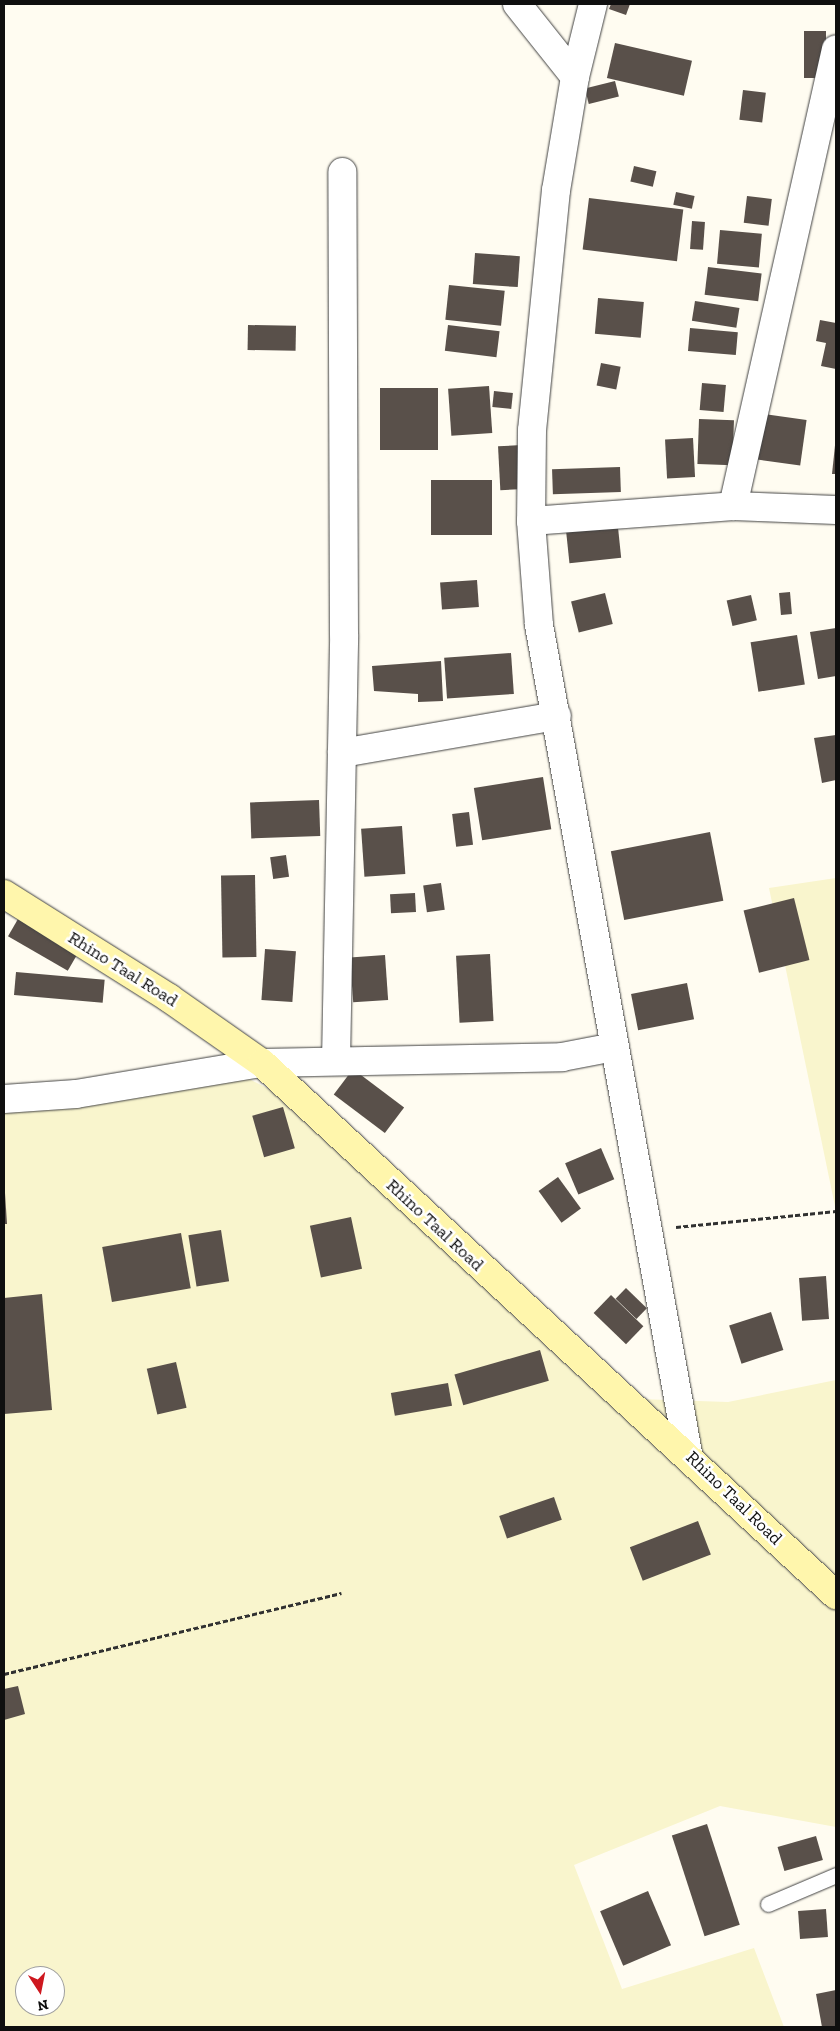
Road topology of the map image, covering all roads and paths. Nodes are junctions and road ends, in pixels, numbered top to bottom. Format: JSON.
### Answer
{"nodes":[{"id":1,"x":517,"y":4,"type":"edge"},
{"id":2,"x":593,"y":4,"type":"edge"},
{"id":3,"x":836,"y":49,"type":"edge"},
{"id":4,"x":575,"y":77,"type":"junction"},
{"id":5,"x":342,"y":172,"type":"dead end"},
{"id":6,"x":733,"y":506,"type":"junction"},
{"id":7,"x":836,"y":510,"type":"edge"},
{"id":8,"x":531,"y":521,"type":"junction"},
{"id":9,"x":557,"y":716,"type":"junction"},
{"id":10,"x":342,"y":753,"type":"junction"},
{"id":11,"x":4,"y":894,"type":"edge"},
{"id":12,"x":614,"y":1047,"type":"junction"},
{"id":13,"x":336,"y":1061,"type":"junction"},
{"id":14,"x":262,"y":1063,"type":"junction"},
{"id":15,"x":4,"y":1099,"type":"edge"},
{"id":16,"x":836,"y":1211,"type":"edge"},
{"id":17,"x":648,"y":1230,"type":"junction"},
{"id":18,"x":688,"y":1453,"type":"junction"},
{"id":19,"x":341,"y":1593,"type":"dead end"},
{"id":20,"x":836,"y":1595,"type":"edge"},
{"id":21,"x":4,"y":1674,"type":"edge"},
{"id":22,"x":836,"y":1875,"type":"edge"},
{"id":23,"x":768,"y":1904,"type":"dead end"}],
"edges":[{"from":1,"to":4,"type":"street"},
{"from":2,"to":4,"type":"street"},
{"from":3,"to":6,"type":"street"},
{"from":4,"to":8,"type":"street"},
{"from":5,"to":10,"type":"street"},
{"from":6,"to":7,"type":"street"},
{"from":6,"to":8,"type":"street"},
{"from":8,"to":9,"type":"street"},
{"from":9,"to":10,"type":"street"},
{"from":9,"to":12,"type":"street"},
{"from":10,"to":13,"type":"street"},
{"from":11,"to":14,"type":"street","name":"Rhino Taal Road"},
{"from":12,"to":13,"type":"street"},
{"from":12,"to":17,"type":"street"},
{"from":13,"to":14,"type":"street"},
{"from":14,"to":15,"type":"street"},
{"from":14,"to":18,"type":"street","name":"Rhino Taal Road"},
{"from":16,"to":17,"type":"path"},
{"from":17,"to":18,"type":"street"},
{"from":18,"to":20,"type":"street","name":"Rhino Taal Road"},
{"from":19,"to":21,"type":"path"},
{"from":22,"to":23,"type":"lane"}]}
